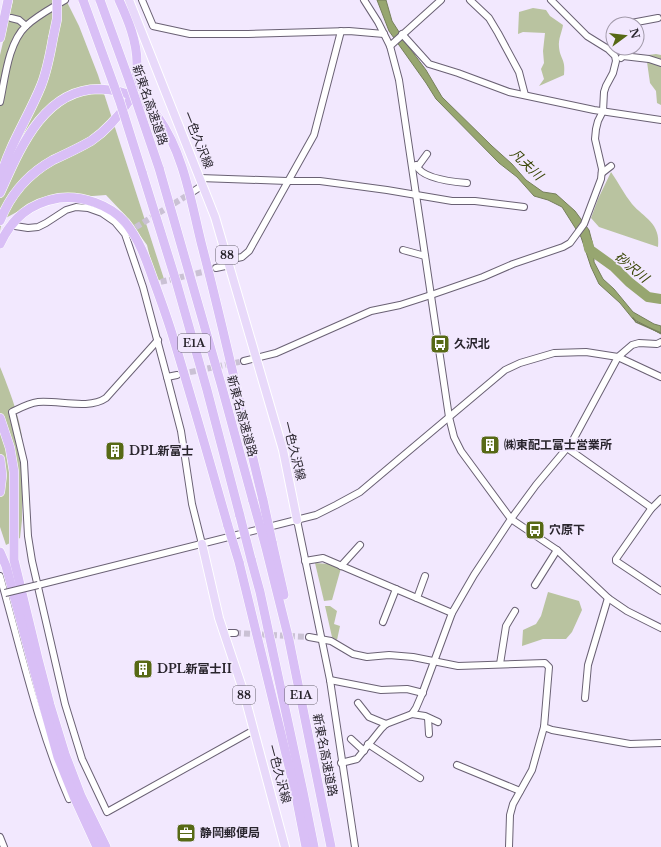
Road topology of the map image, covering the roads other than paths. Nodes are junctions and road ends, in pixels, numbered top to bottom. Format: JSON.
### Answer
{"nodes":[{"id":1,"x":8,"y":0,"type":"edge"},
{"id":2,"x":57,"y":0,"type":"edge"},
{"id":3,"x":65,"y":0,"type":"edge"},
{"id":4,"x":83,"y":0,"type":"edge"},
{"id":5,"x":100,"y":0,"type":"edge"},
{"id":6,"x":119,"y":0,"type":"edge"},
{"id":7,"x":129,"y":0,"type":"edge"},
{"id":8,"x":142,"y":0,"type":"edge"},
{"id":9,"x":364,"y":0,"type":"edge"},
{"id":10,"x":441,"y":0,"type":"edge"},
{"id":11,"x":470,"y":0,"type":"edge"},
{"id":12,"x":551,"y":0,"type":"edge"},
{"id":13,"x":11,"y":18,"type":"dead end"},
{"id":14,"x":658,"y":18,"type":"dead end"},
{"id":15,"x":645,"y":20,"type":"edge"},
{"id":16,"x":26,"y":26,"type":"junction"},
{"id":17,"x":341,"y":31,"type":"junction"},
{"id":18,"x":384,"y":34,"type":"junction"},
{"id":19,"x":402,"y":34,"type":"junction"},
{"id":20,"x":0,"y":38,"type":"edge"},
{"id":21,"x":392,"y":44,"type":"junction"},
{"id":22,"x":623,"y":56,"type":"joint"},
{"id":23,"x":616,"y":62,"type":"junction"},
{"id":24,"x":661,"y":63,"type":"edge"},
{"id":25,"x":134,"y":88,"type":"dead end"},
{"id":26,"x":525,"y":95,"type":"junction"},
{"id":27,"x":129,"y":101,"type":"dead end"},
{"id":28,"x":0,"y":102,"type":"edge"},
{"id":29,"x":603,"y":111,"type":"junction"},
{"id":30,"x":661,"y":120,"type":"edge"},
{"id":31,"x":427,"y":154,"type":"dead end"},
{"id":32,"x":414,"y":166,"type":"junction"},
{"id":33,"x":611,"y":166,"type":"dead end"},
{"id":34,"x":602,"y":173,"type":"junction"},
{"id":35,"x":0,"y":180,"type":"edge"},
{"id":36,"x":287,"y":181,"type":"junction"},
{"id":37,"x":202,"y":182,"type":"junction"},
{"id":38,"x":467,"y":183,"type":"dead end"},
{"id":39,"x":194,"y":191,"type":"tunnel mouth"},
{"id":40,"x":0,"y":193,"type":"edge"},
{"id":41,"x":416,"y":196,"type":"junction"},
{"id":42,"x":524,"y":207,"type":"dead end"},
{"id":43,"x":0,"y":221,"type":"edge"},
{"id":44,"x":15,"y":226,"type":"dead end"},
{"id":45,"x":0,"y":244,"type":"edge"},
{"id":46,"x":403,"y":250,"type":"dead end"},
{"id":47,"x":425,"y":256,"type":"junction"},
{"id":48,"x":229,"y":263,"type":"junction"},
{"id":49,"x":216,"y":268,"type":"tunnel mouth"},
{"id":50,"x":151,"y":284,"type":"tunnel mouth"},
{"id":51,"x":144,"y":287,"type":"junction"},
{"id":52,"x":431,"y":295,"type":"junction"},
{"id":53,"x":158,"y":340,"type":"junction"},
{"id":54,"x":661,"y":342,"type":"edge"},
{"id":55,"x":618,"y":357,"type":"junction"},
{"id":56,"x":256,"y":358,"type":"junction"},
{"id":57,"x":244,"y":361,"type":"tunnel mouth"},
{"id":58,"x":177,"y":375,"type":"tunnel mouth"},
{"id":59,"x":168,"y":377,"type":"junction"},
{"id":60,"x":661,"y":377,"type":"edge"},
{"id":61,"x":449,"y":417,"type":"junction"},
{"id":62,"x":0,"y":418,"type":"edge"},
{"id":63,"x":567,"y":448,"type":"junction"},
{"id":64,"x":0,"y":459,"type":"edge"},
{"id":65,"x":0,"y":492,"type":"edge"},
{"id":66,"x":661,"y":499,"type":"edge"},
{"id":67,"x":651,"y":509,"type":"junction"},
{"id":68,"x":511,"y":519,"type":"junction"},
{"id":69,"x":297,"y":520,"type":"junction"},
{"id":70,"x":269,"y":543,"type":"junction"},
{"id":71,"x":202,"y":544,"type":"junction"},
{"id":72,"x":360,"y":545,"type":"dead end"},
{"id":73,"x":557,"y":550,"type":"junction"},
{"id":74,"x":0,"y":552,"type":"edge"},
{"id":75,"x":306,"y":561,"type":"junction"},
{"id":76,"x":342,"y":566,"type":"junction"},
{"id":77,"x":0,"y":576,"type":"edge"},
{"id":78,"x":425,"y":576,"type":"dead end"},
{"id":79,"x":38,"y":585,"type":"junction"},
{"id":80,"x":535,"y":585,"type":"dead end"},
{"id":81,"x":396,"y":589,"type":"junction"},
{"id":82,"x":661,"y":591,"type":"edge"},
{"id":83,"x":2,"y":594,"type":"edge"},
{"id":84,"x":417,"y":598,"type":"junction"},
{"id":85,"x":608,"y":598,"type":"junction"},
{"id":86,"x":515,"y":611,"type":"dead end"},
{"id":87,"x":452,"y":613,"type":"junction"},
{"id":88,"x":383,"y":622,"type":"dead end"},
{"id":89,"x":661,"y":628,"type":"edge"},
{"id":90,"x":225,"y":633,"type":"junction"},
{"id":91,"x":235,"y":633,"type":"tunnel mouth"},
{"id":92,"x":309,"y":637,"type":"tunnel mouth"},
{"id":93,"x":322,"y":639,"type":"junction"},
{"id":94,"x":433,"y":662,"type":"junction"},
{"id":95,"x":500,"y":664,"type":"junction"},
{"id":96,"x":330,"y":680,"type":"junction"},
{"id":97,"x":422,"y":693,"type":"junction"},
{"id":98,"x":585,"y":698,"type":"dead end"},
{"id":99,"x":358,"y":704,"type":"dead end"},
{"id":100,"x":412,"y":714,"type":"junction"},
{"id":101,"x":428,"y":718,"type":"junction"},
{"id":102,"x":438,"y":722,"type":"dead end"},
{"id":103,"x":386,"y":724,"type":"junction"},
{"id":104,"x":544,"y":727,"type":"junction"},
{"id":105,"x":254,"y":730,"type":"junction"},
{"id":106,"x":429,"y":734,"type":"dead end"},
{"id":107,"x":352,"y":739,"type":"dead end"},
{"id":108,"x":661,"y":743,"type":"edge"},
{"id":109,"x":368,"y":744,"type":"junction"},
{"id":110,"x":364,"y":751,"type":"junction"},
{"id":111,"x":341,"y":763,"type":"junction"},
{"id":112,"x":457,"y":765,"type":"dead end"},
{"id":113,"x":420,"y":778,"type":"dead end"},
{"id":114,"x":520,"y":791,"type":"junction"},
{"id":115,"x":69,"y":799,"type":"dead end"},
{"id":116,"x":0,"y":837,"type":"edge"},
{"id":117,"x":4,"y":847,"type":"edge"},
{"id":118,"x":97,"y":847,"type":"edge"},
{"id":119,"x":106,"y":847,"type":"edge"},
{"id":120,"x":285,"y":847,"type":"edge"},
{"id":121,"x":306,"y":847,"type":"edge"},
{"id":122,"x":314,"y":847,"type":"edge"},
{"id":123,"x":331,"y":847,"type":"edge"},
{"id":124,"x":355,"y":847,"type":"edge"},
{"id":125,"x":509,"y":847,"type":"edge"}],
"edges":[{"from":1,"to":20,"type":"highway"},
{"from":2,"to":35,"type":"highway","bridge":true},
{"from":3,"to":16,"type":"street"},
{"from":4,"to":122,"type":"highway","number":"E1A","bridge":true},
{"from":5,"to":70,"type":"highway","name":"新東名高速道路","number":"E1A","bridge":true},
{"from":6,"to":25,"type":"highway"},
{"from":7,"to":37,"type":"main road","name":"一色久沢線","number":"88"},
{"from":8,"to":17,"type":"street"},
{"from":9,"to":18,"type":"street"},
{"from":10,"to":19,"type":"street"},
{"from":11,"to":26,"type":"street"},
{"from":12,"to":23,"type":"street"},
{"from":13,"to":16,"type":"street"},
{"from":14,"to":15,"type":"street"},
{"from":16,"to":28,"type":"street"},
{"from":17,"to":18,"type":"street"},
{"from":17,"to":36,"type":"street"},
{"from":18,"to":21,"type":"street"},
{"from":19,"to":21,"type":"street"},
{"from":19,"to":26,"type":"street"},
{"from":21,"to":32,"type":"street"},
{"from":22,"to":23,"type":"street"},
{"from":22,"to":24,"type":"street"},
{"from":23,"to":29,"type":"street"},
{"from":26,"to":29,"type":"street"},
{"from":27,"to":43,"type":"highway"},
{"from":29,"to":30,"type":"street"},
{"from":29,"to":34,"type":"street"},
{"from":31,"to":32,"type":"street"},
{"from":32,"to":38,"type":"street"},
{"from":32,"to":41,"type":"street"},
{"from":33,"to":34,"type":"street"},
{"from":34,"to":52,"type":"street"},
{"from":36,"to":37,"type":"street"},
{"from":36,"to":41,"type":"street"},
{"from":36,"to":48,"type":"street"},
{"from":37,"to":39,"type":"street"},
{"from":37,"to":48,"type":"main road","name":"一色久沢線","number":"88"},
{"from":40,"to":70,"type":"highway","bridge":true},
{"from":41,"to":42,"type":"street"},
{"from":41,"to":47,"type":"street"},
{"from":44,"to":51,"type":"street"},
{"from":45,"to":121,"type":"highway","bridge":true},
{"from":46,"to":47,"type":"street"},
{"from":47,"to":52,"type":"street"},
{"from":48,"to":49,"type":"street"},
{"from":48,"to":56,"type":"main road","name":"一色久沢線","number":"88"},
{"from":50,"to":51,"type":"street"},
{"from":51,"to":53,"type":"street"},
{"from":52,"to":56,"type":"street"},
{"from":52,"to":61,"type":"street"},
{"from":53,"to":59,"type":"street"},
{"from":53,"to":79,"type":"street"},
{"from":54,"to":55,"type":"street"},
{"from":55,"to":60,"type":"street"},
{"from":55,"to":61,"type":"street"},
{"from":55,"to":63,"type":"street"},
{"from":56,"to":57,"type":"street"},
{"from":56,"to":69,"type":"main road","name":"一色久沢線","number":"88"},
{"from":58,"to":59,"type":"street"},
{"from":59,"to":71,"type":"street"},
{"from":61,"to":68,"type":"street"},
{"from":61,"to":69,"type":"street"},
{"from":62,"to":119,"type":"highway"},
{"from":63,"to":67,"type":"street"},
{"from":63,"to":68,"type":"street"},
{"from":64,"to":65,"type":"highway"},
{"from":66,"to":67,"type":"street"},
{"from":67,"to":82,"type":"street"},
{"from":68,"to":73,"type":"street"},
{"from":68,"to":87,"type":"street"},
{"from":69,"to":71,"type":"street"},
{"from":69,"to":75,"type":"street"},
{"from":70,"to":123,"type":"highway","name":"新東名高速道路","number":"E1A"},
{"from":71,"to":79,"type":"street"},
{"from":71,"to":90,"type":"main road","name":"一色久沢線","number":"88"},
{"from":72,"to":76,"type":"street"},
{"from":73,"to":80,"type":"street"},
{"from":73,"to":85,"type":"street"},
{"from":74,"to":118,"type":"highway"},
{"from":75,"to":76,"type":"street"},
{"from":75,"to":93,"type":"street"},
{"from":76,"to":81,"type":"street"},
{"from":77,"to":83,"type":"street"},
{"from":78,"to":84,"type":"street"},
{"from":79,"to":83,"type":"street","bridge":true},
{"from":79,"to":105,"type":"street"},
{"from":81,"to":84,"type":"street"},
{"from":81,"to":88,"type":"street"},
{"from":83,"to":115,"type":"street"},
{"from":84,"to":87,"type":"street"},
{"from":85,"to":89,"type":"street"},
{"from":85,"to":98,"type":"street"},
{"from":86,"to":95,"type":"street"},
{"from":87,"to":94,"type":"street"},
{"from":90,"to":91,"type":"street"},
{"from":90,"to":105,"type":"main road","name":"一色久沢線","number":"88"},
{"from":92,"to":93,"type":"street"},
{"from":93,"to":94,"type":"street"},
{"from":93,"to":96,"type":"street"},
{"from":94,"to":95,"type":"street"},
{"from":94,"to":97,"type":"street"},
{"from":95,"to":104,"type":"street"},
{"from":96,"to":97,"type":"street"},
{"from":96,"to":111,"type":"street"},
{"from":97,"to":100,"type":"street"},
{"from":99,"to":103,"type":"street"},
{"from":100,"to":101,"type":"street"},
{"from":100,"to":103,"type":"street"},
{"from":101,"to":102,"type":"street"},
{"from":101,"to":106,"type":"street"},
{"from":103,"to":109,"type":"street"},
{"from":104,"to":108,"type":"street"},
{"from":104,"to":114,"type":"street"},
{"from":105,"to":120,"type":"main road","name":"一色久沢線","number":"88"},
{"from":107,"to":110,"type":"street"},
{"from":109,"to":110,"type":"street"},
{"from":109,"to":113,"type":"street"},
{"from":110,"to":111,"type":"street"},
{"from":111,"to":124,"type":"street"},
{"from":112,"to":114,"type":"street"},
{"from":114,"to":125,"type":"street"},
{"from":116,"to":117,"type":"street"}]}
